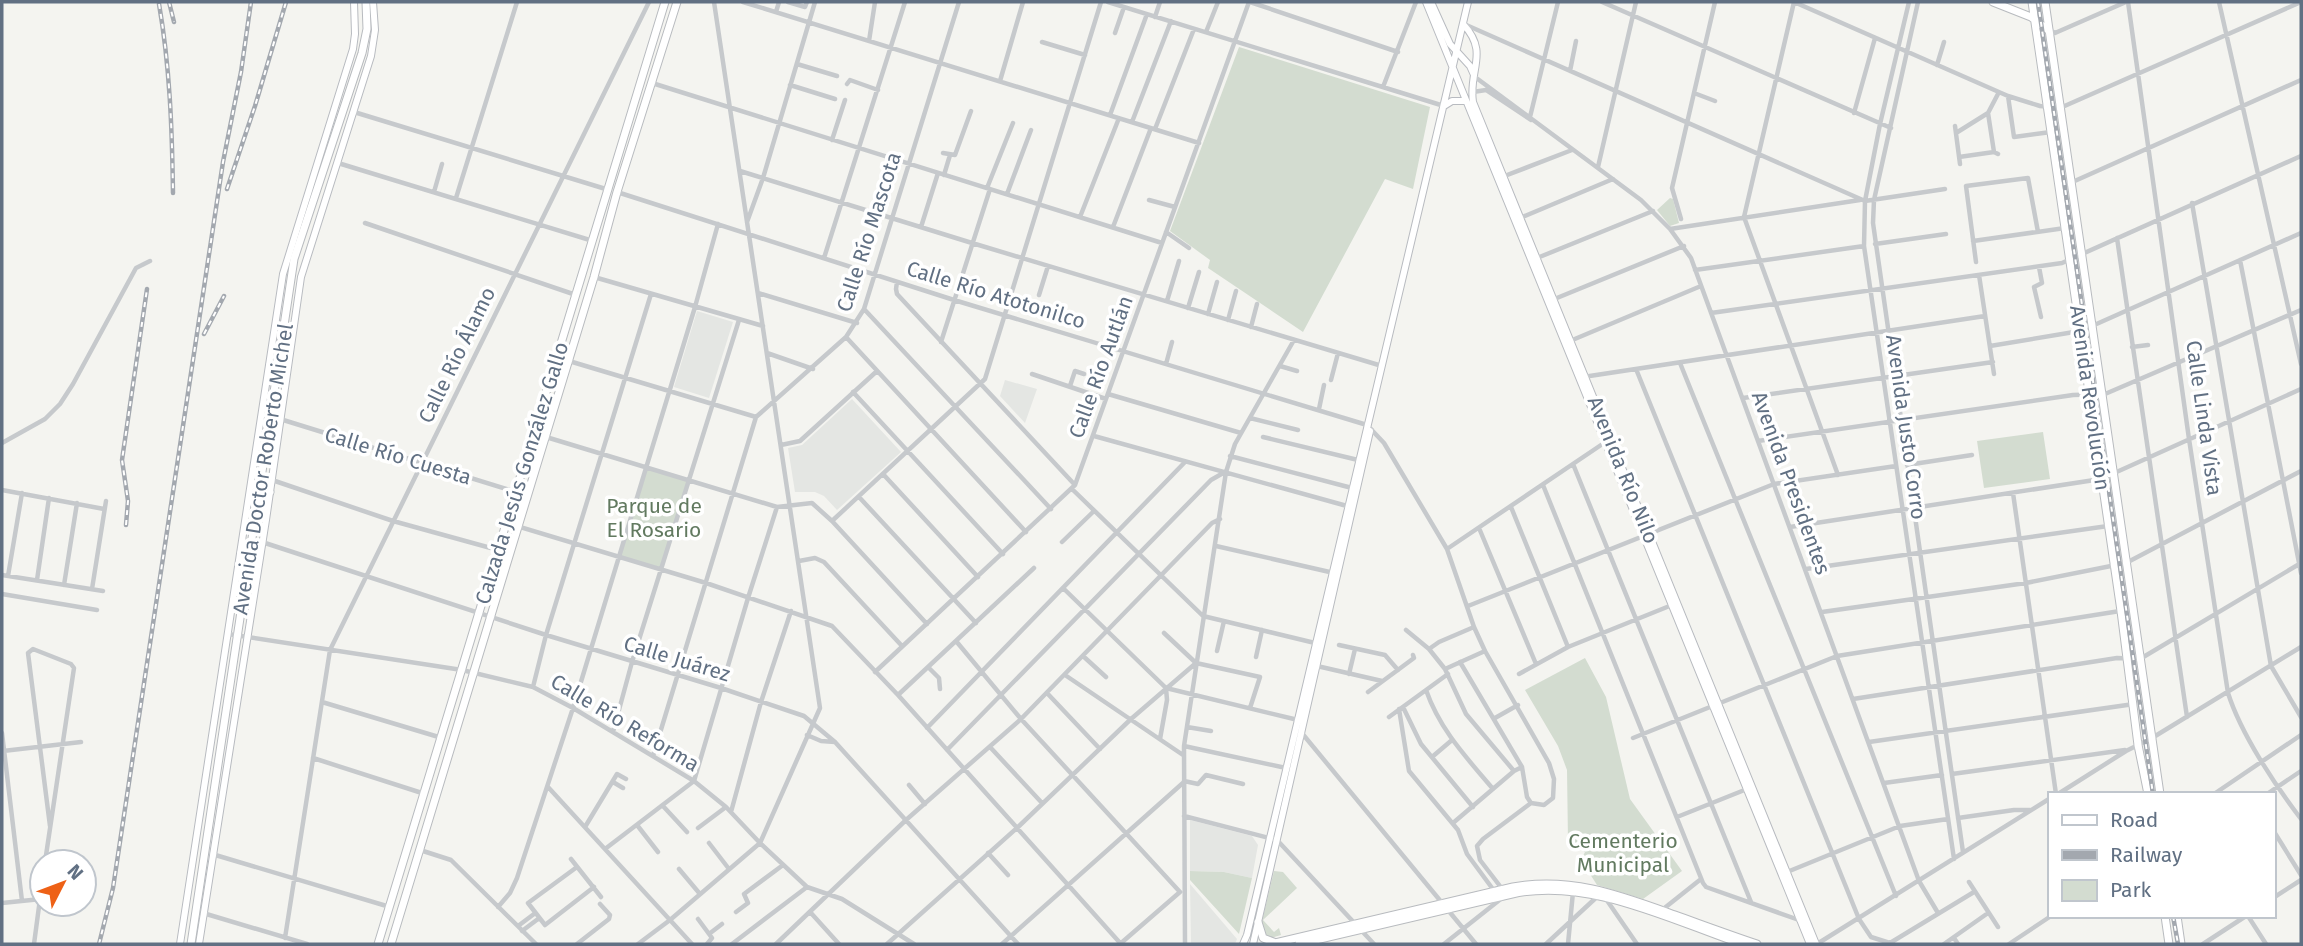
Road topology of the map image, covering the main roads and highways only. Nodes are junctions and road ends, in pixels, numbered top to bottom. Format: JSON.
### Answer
{"nodes":[{"id":1,"x":354,"y":2,"type":"edge"},
{"id":2,"x":366,"y":2,"type":"edge"},
{"id":3,"x":373,"y":2,"type":"edge"},
{"id":4,"x":666,"y":2,"type":"edge"},
{"id":5,"x":677,"y":2,"type":"edge"},
{"id":6,"x":1428,"y":2,"type":"edge"},
{"id":7,"x":1468,"y":2,"type":"edge"},
{"id":8,"x":1993,"y":2,"type":"edge"},
{"id":9,"x":2032,"y":2,"type":"edge"},
{"id":10,"x":2045,"y":2,"type":"edge"},
{"id":11,"x":2034,"y":19,"type":"junction"},
{"id":12,"x":1463,"y":24,"type":"junction"},
{"id":13,"x":2048,"y":30,"type":"junction"},
{"id":14,"x":1457,"y":51,"type":"junction"},
{"id":15,"x":1452,"y":68,"type":"junction"},
{"id":16,"x":1475,"y":77,"type":"junction"},
{"id":17,"x":1466,"y":101,"type":"junction"},
{"id":18,"x":1444,"y":106,"type":"junction"},
{"id":19,"x":328,"y":127,"type":"junction"},
{"id":20,"x":337,"y":130,"type":"junction"},
{"id":21,"x":1501,"y":177,"type":"junction"},
{"id":22,"x":613,"y":191,"type":"junction"},
{"id":23,"x":313,"y":204,"type":"junction"},
{"id":24,"x":322,"y":208,"type":"junction"},
{"id":25,"x":1526,"y":239,"type":"junction"},
{"id":26,"x":584,"y":274,"type":"junction"},
{"id":27,"x":1551,"y":301,"type":"junction"},
{"id":28,"x":585,"y":303,"type":"junction"},
{"id":29,"x":1582,"y":377,"type":"junction"},
{"id":30,"x":261,"y":416,"type":"junction"},
{"id":31,"x":271,"y":418,"type":"junction"},
{"id":32,"x":1369,"y":426,"type":"junction"},
{"id":33,"x":261,"y":480,"type":"junction"},
{"id":34,"x":270,"y":492,"type":"junction"},
{"id":35,"x":1646,"y":534,"type":"junction"},
{"id":36,"x":1334,"y":573,"type":"junction"},
{"id":37,"x":1715,"y":704,"type":"junction"},
{"id":38,"x":1299,"y":722,"type":"junction"},
{"id":39,"x":2148,"y":792,"type":"edge"},
{"id":40,"x":2160,"y":792,"type":"edge"},
{"id":41,"x":1274,"y":839,"type":"junction"},
{"id":42,"x":208,"y":853,"type":"junction"},
{"id":43,"x":1602,"y":893,"type":"junction"},
{"id":44,"x":200,"y":912,"type":"junction"},
{"id":45,"x":2165,"y":918,"type":"edge"},
{"id":46,"x":2178,"y":918,"type":"edge"},
{"id":47,"x":398,"y":921,"type":"junction"},
{"id":48,"x":1258,"y":922,"type":"junction"},
{"id":49,"x":1358,"y":927,"type":"junction"},
{"id":50,"x":382,"y":933,"type":"junction"},
{"id":51,"x":180,"y":944,"type":"edge"},
{"id":52,"x":191,"y":944,"type":"edge"},
{"id":53,"x":199,"y":944,"type":"edge"},
{"id":54,"x":379,"y":944,"type":"edge"},
{"id":55,"x":391,"y":944,"type":"edge"},
{"id":56,"x":1243,"y":944,"type":"edge"},
{"id":57,"x":1253,"y":944,"type":"edge"},
{"id":58,"x":1274,"y":944,"type":"edge"},
{"id":59,"x":1299,"y":944,"type":"edge"},
{"id":60,"x":1742,"y":944,"type":"edge"},
{"id":61,"x":1757,"y":944,"type":"edge"},
{"id":62,"x":1810,"y":944,"type":"edge"},
{"id":63,"x":1817,"y":944,"type":"edge"},
{"id":64,"x":2169,"y":944,"type":"edge"},
{"id":65,"x":2181,"y":944,"type":"edge"}],
"edges":[{"from":1,"to":19,"type":"main road","name":"Avenida Doctor Roberto Michel"},
{"from":2,"to":20,"type":"main road","name":"Avenida Doctor Roberto Michel"},
{"from":3,"to":24,"type":"main road","name":"Avenida Doctor Roberto Michel"},
{"from":4,"to":22,"type":"main road","name":"Calzada Jesús González Gallo"},
{"from":5,"to":22,"type":"main road","name":"Calzada Jesús González Gallo"},
{"from":6,"to":14,"type":"main road","name":"Avenida Río Nilo"},
{"from":6,"to":15,"type":"main road","name":"Avenida Río Nilo"},
{"from":7,"to":12,"type":"main road"},
{"from":8,"to":11,"type":"main road"},
{"from":9,"to":11,"type":"main road","name":"Avenida Revolución"},
{"from":10,"to":13,"type":"main road","name":"Avenida Revolución"},
{"from":11,"to":13,"type":"main road"},
{"from":11,"to":39,"type":"main road","name":"Avenida Revolución"},
{"from":12,"to":14,"type":"main road"},
{"from":12,"to":16,"type":"main road"},
{"from":13,"to":40,"type":"main road","name":"Avenida Revolución"},
{"from":14,"to":15,"type":"main road"},
{"from":14,"to":16,"type":"main road","name":"Avenida Río Nilo"},
{"from":15,"to":17,"type":"main road","name":"Avenida Río Nilo"},
{"from":15,"to":18,"type":"main road"},
{"from":16,"to":21,"type":"main road","name":"Avenida Río Nilo"},
{"from":17,"to":18,"type":"main road"},
{"from":17,"to":21,"type":"main road","name":"Avenida Río Nilo"},
{"from":18,"to":32,"type":"main road"},
{"from":19,"to":20,"type":"main road"},
{"from":19,"to":30,"type":"main road","name":"Avenida Doctor Roberto Michel"},
{"from":20,"to":23,"type":"main road","name":"Avenida Doctor Roberto Michel"},
{"from":21,"to":25,"type":"main road","name":"Avenida Río Nilo"},
{"from":21,"to":25,"type":"main road","name":"Avenida Río Nilo"},
{"from":22,"to":26,"type":"main road","name":"Calzada Jesús González Gallo"},
{"from":22,"to":28,"type":"main road","name":"Calzada Jesús González Gallo"},
{"from":23,"to":24,"type":"main road"},
{"from":23,"to":31,"type":"main road","name":"Avenida Doctor Roberto Michel"},
{"from":24,"to":34,"type":"main road","name":"Avenida Doctor Roberto Michel"},
{"from":25,"to":27,"type":"main road","name":"Avenida Río Nilo"},
{"from":25,"to":27,"type":"main road","name":"Avenida Río Nilo"},
{"from":26,"to":28,"type":"main road"},
{"from":26,"to":50,"type":"main road","name":"Calzada Jesús González Gallo"},
{"from":27,"to":29,"type":"main road","name":"Avenida Río Nilo"},
{"from":27,"to":29,"type":"main road","name":"Avenida Río Nilo"},
{"from":28,"to":47,"type":"main road","name":"Calzada Jesús González Gallo"},
{"from":29,"to":35,"type":"main road","name":"Avenida Río Nilo"},
{"from":29,"to":35,"type":"main road","name":"Avenida Río Nilo"},
{"from":30,"to":31,"type":"main road"},
{"from":30,"to":51,"type":"main road","name":"Avenida Doctor Roberto Michel"},
{"from":31,"to":33,"type":"main road","name":"Avenida Doctor Roberto Michel"},
{"from":32,"to":36,"type":"main road"},
{"from":32,"to":36,"type":"main road"},
{"from":33,"to":34,"type":"main road"},
{"from":33,"to":42,"type":"main road","name":"Avenida Doctor Roberto Michel"},
{"from":34,"to":42,"type":"main road","name":"Avenida Doctor Roberto Michel"},
{"from":35,"to":37,"type":"main road","name":"Avenida Río Nilo"},
{"from":35,"to":37,"type":"main road","name":"Avenida Río Nilo"},
{"from":36,"to":38,"type":"main road"},
{"from":36,"to":38,"type":"main road"},
{"from":37,"to":62,"type":"main road","name":"Avenida Río Nilo"},
{"from":37,"to":63,"type":"main road","name":"Avenida Río Nilo"},
{"from":38,"to":41,"type":"main road"},
{"from":38,"to":41,"type":"main road"},
{"from":41,"to":48,"type":"main road"},
{"from":41,"to":56,"type":"main road"},
{"from":42,"to":44,"type":"main road","name":"Avenida Doctor Roberto Michel"},
{"from":43,"to":49,"type":"main road"},
{"from":43,"to":60,"type":"main road"},
{"from":43,"to":61,"type":"main road"},
{"from":44,"to":52,"type":"main road","name":"Avenida Doctor Roberto Michel"},
{"from":44,"to":53,"type":"main road","name":"Avenida Doctor Roberto Michel"},
{"from":45,"to":64,"type":"main road"},
{"from":46,"to":65,"type":"main road"},
{"from":47,"to":50,"type":"main road"},
{"from":47,"to":55,"type":"main road","name":"Calzada Jesús González Gallo"},
{"from":48,"to":57,"type":"main road"},
{"from":48,"to":58,"type":"main road"},
{"from":49,"to":58,"type":"main road"},
{"from":49,"to":59,"type":"main road"},
{"from":50,"to":54,"type":"main road","name":"Calzada Jesús González Gallo"}]}
